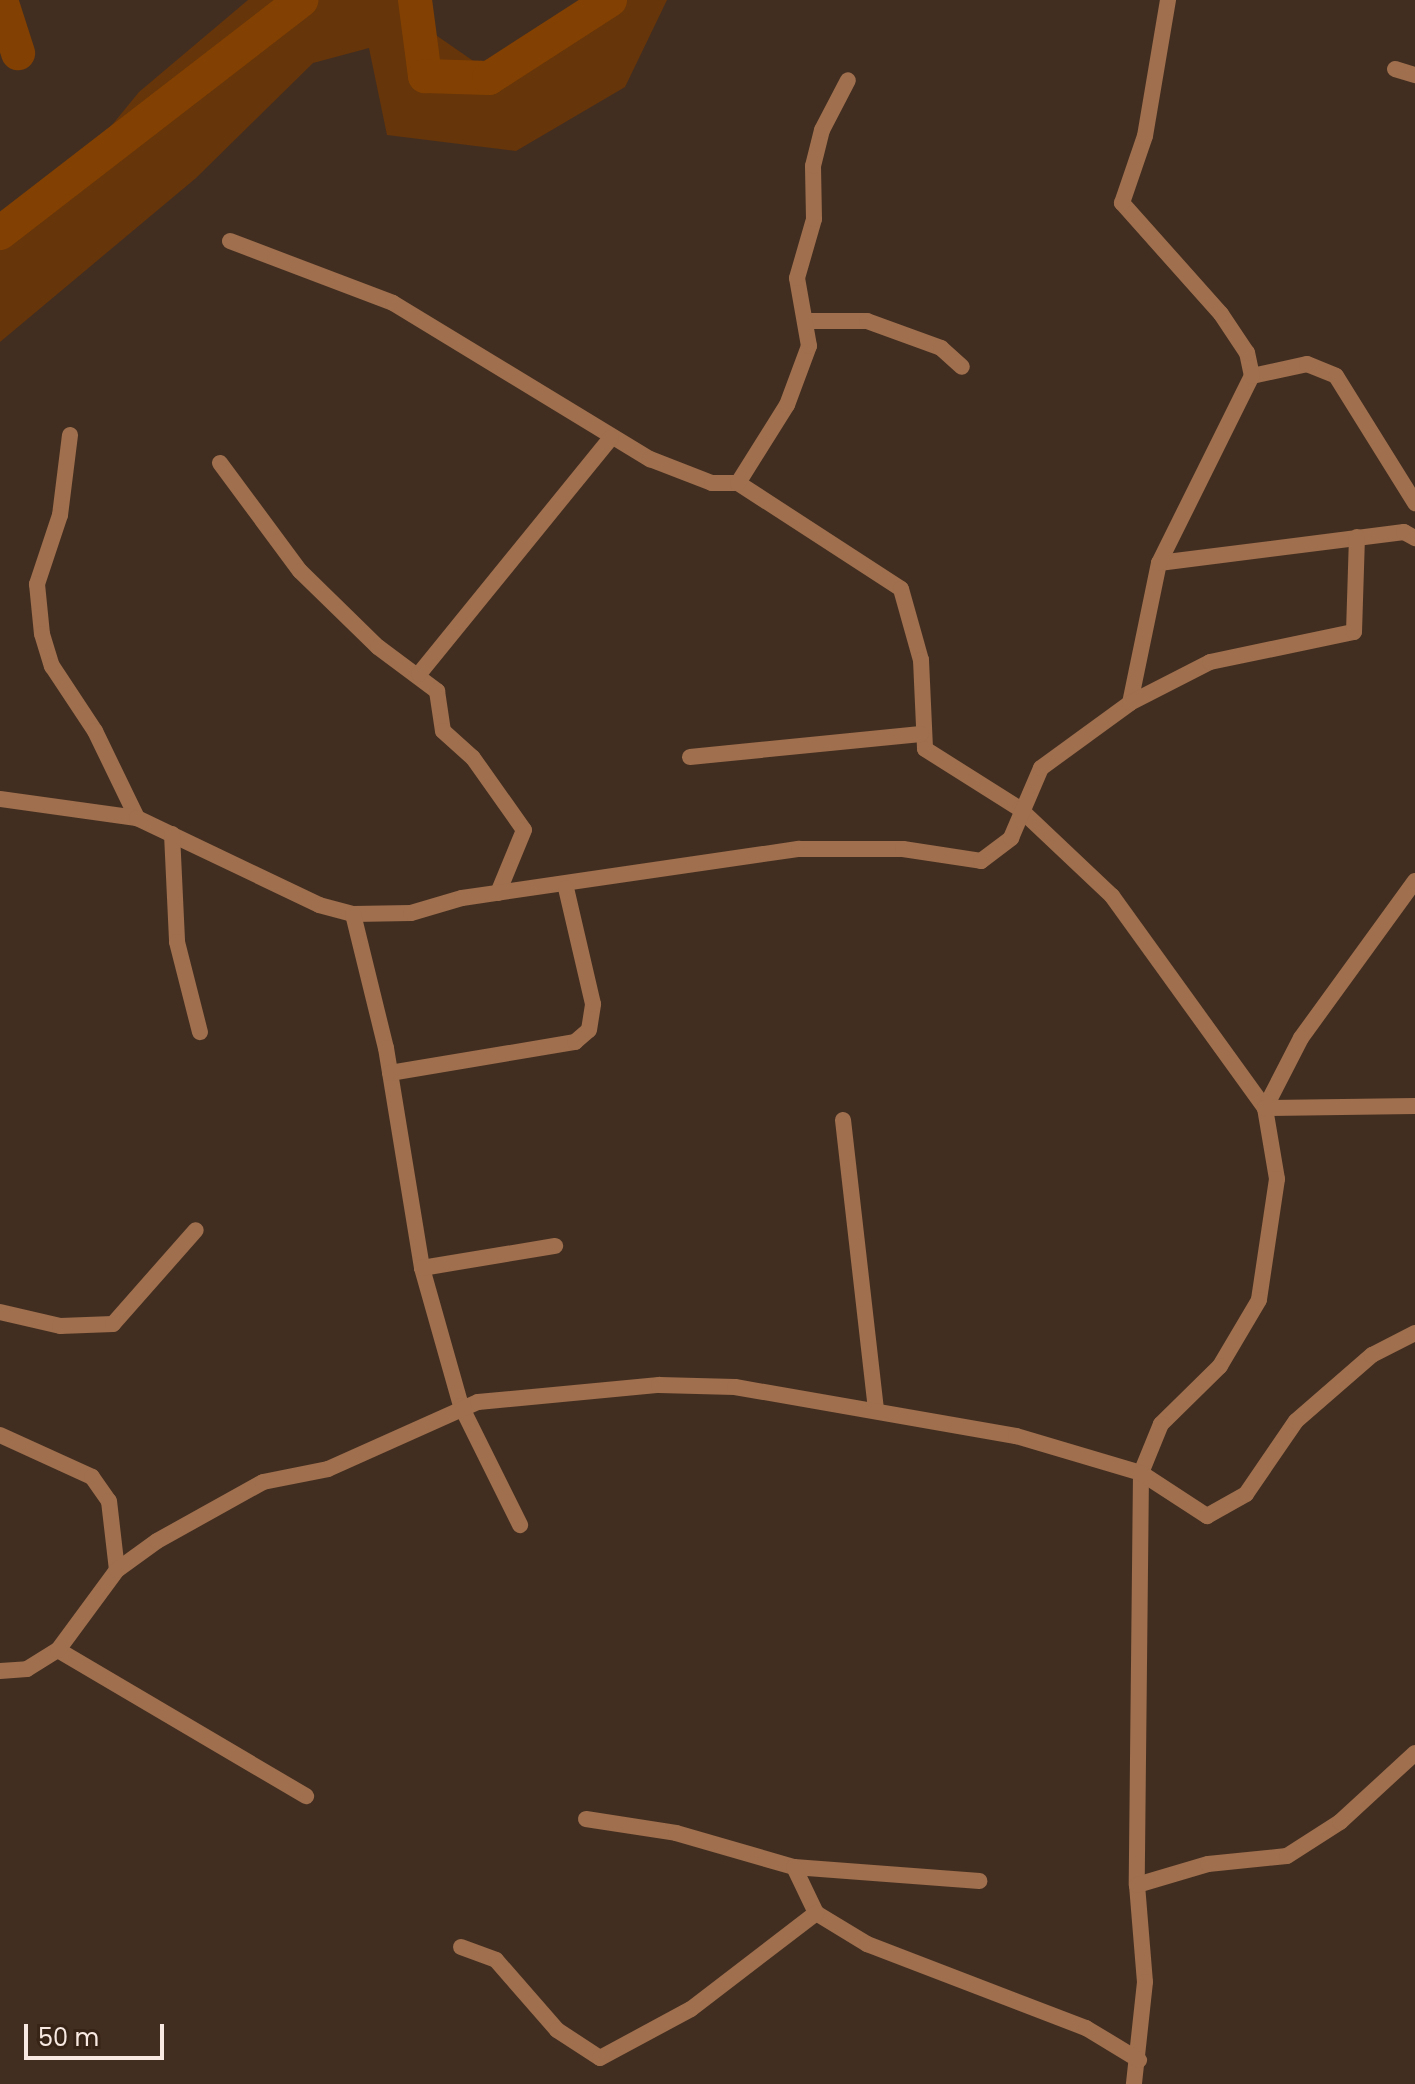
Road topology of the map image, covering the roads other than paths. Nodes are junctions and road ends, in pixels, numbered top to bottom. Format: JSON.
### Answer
{"nodes":[{"id":1,"x":1168,"y":0,"type":"edge"},
{"id":2,"x":1395,"y":69,"type":"dead end"},
{"id":3,"x":1415,"y":75,"type":"edge"},
{"id":4,"x":848,"y":80,"type":"dead end"},
{"id":5,"x":230,"y":241,"type":"dead end"},
{"id":6,"x":806,"y":321,"type":"junction"},
{"id":7,"x":962,"y":367,"type":"dead end"},
{"id":8,"x":1252,"y":376,"type":"junction"},
{"id":9,"x":70,"y":435,"type":"dead end"},
{"id":10,"x":611,"y":438,"type":"junction"},
{"id":11,"x":220,"y":463,"type":"dead end"},
{"id":12,"x":738,"y":483,"type":"junction"},
{"id":13,"x":1415,"y":503,"type":"edge"},
{"id":14,"x":1411,"y":532,"type":"edge"},
{"id":15,"x":1357,"y":537,"type":"junction"},
{"id":16,"x":1159,"y":563,"type":"junction"},
{"id":17,"x":419,"y":674,"type":"junction"},
{"id":18,"x":1130,"y":703,"type":"junction"},
{"id":19,"x":921,"y":734,"type":"junction"},
{"id":20,"x":690,"y":757,"type":"dead end"},
{"id":21,"x":0,"y":799,"type":"edge"},
{"id":22,"x":1020,"y":809,"type":"junction"},
{"id":23,"x":137,"y":818,"type":"junction"},
{"id":24,"x":172,"y":834,"type":"junction"},
{"id":25,"x":1415,"y":881,"type":"edge"},
{"id":26,"x":566,"y":888,"type":"junction"},
{"id":27,"x":498,"y":893,"type":"junction"},
{"id":28,"x":353,"y":914,"type":"junction"},
{"id":29,"x":200,"y":1032,"type":"dead end"},
{"id":30,"x":390,"y":1073,"type":"junction"},
{"id":31,"x":1415,"y":1106,"type":"edge"},
{"id":32,"x":1265,"y":1108,"type":"junction"},
{"id":33,"x":843,"y":1120,"type":"dead end"},
{"id":34,"x":196,"y":1230,"type":"dead end"},
{"id":35,"x":555,"y":1246,"type":"dead end"},
{"id":36,"x":422,"y":1268,"type":"junction"},
{"id":37,"x":0,"y":1312,"type":"edge"},
{"id":38,"x":1415,"y":1333,"type":"edge"},
{"id":39,"x":461,"y":1406,"type":"junction"},
{"id":40,"x":876,"y":1411,"type":"junction"},
{"id":41,"x":0,"y":1435,"type":"edge"},
{"id":42,"x":1141,"y":1473,"type":"junction"},
{"id":43,"x":520,"y":1525,"type":"dead end"},
{"id":44,"x":117,"y":1570,"type":"junction"},
{"id":45,"x":58,"y":1650,"type":"junction"},
{"id":46,"x":0,"y":1671,"type":"edge"},
{"id":47,"x":1415,"y":1753,"type":"edge"},
{"id":48,"x":306,"y":1796,"type":"dead end"},
{"id":49,"x":586,"y":1819,"type":"dead end"},
{"id":50,"x":794,"y":1867,"type":"junction"},
{"id":51,"x":979,"y":1881,"type":"dead end"},
{"id":52,"x":1137,"y":1885,"type":"junction"},
{"id":53,"x":816,"y":1913,"type":"junction"},
{"id":54,"x":461,"y":1947,"type":"dead end"},
{"id":55,"x":1139,"y":2060,"type":"junction"},
{"id":56,"x":1134,"y":2084,"type":"edge"}],
"edges":[{"from":1,"to":8,"type":"street"},
{"from":2,"to":3,"type":"street"},
{"from":4,"to":6,"type":"street"},
{"from":5,"to":10,"type":"street"},
{"from":6,"to":7,"type":"street"},
{"from":6,"to":12,"type":"street"},
{"from":8,"to":13,"type":"street"},
{"from":8,"to":16,"type":"street"},
{"from":9,"to":23,"type":"street"},
{"from":10,"to":12,"type":"street"},
{"from":10,"to":17,"type":"street"},
{"from":11,"to":17,"type":"street"},
{"from":12,"to":19,"type":"street"},
{"from":14,"to":15,"type":"street"},
{"from":15,"to":16,"type":"street"},
{"from":15,"to":18,"type":"street"},
{"from":16,"to":18,"type":"street"},
{"from":17,"to":27,"type":"street"},
{"from":18,"to":22,"type":"street"},
{"from":19,"to":20,"type":"street"},
{"from":19,"to":22,"type":"street"},
{"from":21,"to":23,"type":"street"},
{"from":22,"to":26,"type":"street"},
{"from":22,"to":32,"type":"street"},
{"from":23,"to":24,"type":"street"},
{"from":24,"to":28,"type":"street"},
{"from":24,"to":29,"type":"street"},
{"from":25,"to":32,"type":"street"},
{"from":26,"to":27,"type":"street"},
{"from":26,"to":30,"type":"street"},
{"from":27,"to":28,"type":"street"},
{"from":28,"to":30,"type":"street"},
{"from":30,"to":36,"type":"street"},
{"from":31,"to":32,"type":"street"},
{"from":32,"to":42,"type":"street"},
{"from":33,"to":40,"type":"street"},
{"from":34,"to":37,"type":"street"},
{"from":35,"to":36,"type":"street"},
{"from":36,"to":39,"type":"street"},
{"from":38,"to":42,"type":"street"},
{"from":39,"to":40,"type":"street"},
{"from":39,"to":43,"type":"street"},
{"from":39,"to":44,"type":"street"},
{"from":40,"to":42,"type":"street"},
{"from":41,"to":44,"type":"street"},
{"from":42,"to":52,"type":"street"},
{"from":44,"to":45,"type":"street"},
{"from":45,"to":46,"type":"street"},
{"from":45,"to":48,"type":"street"},
{"from":47,"to":52,"type":"street"},
{"from":49,"to":50,"type":"street"},
{"from":50,"to":51,"type":"street"},
{"from":50,"to":53,"type":"street"},
{"from":52,"to":55,"type":"street"},
{"from":53,"to":54,"type":"street"},
{"from":53,"to":55,"type":"street"},
{"from":55,"to":56,"type":"street"}]}
